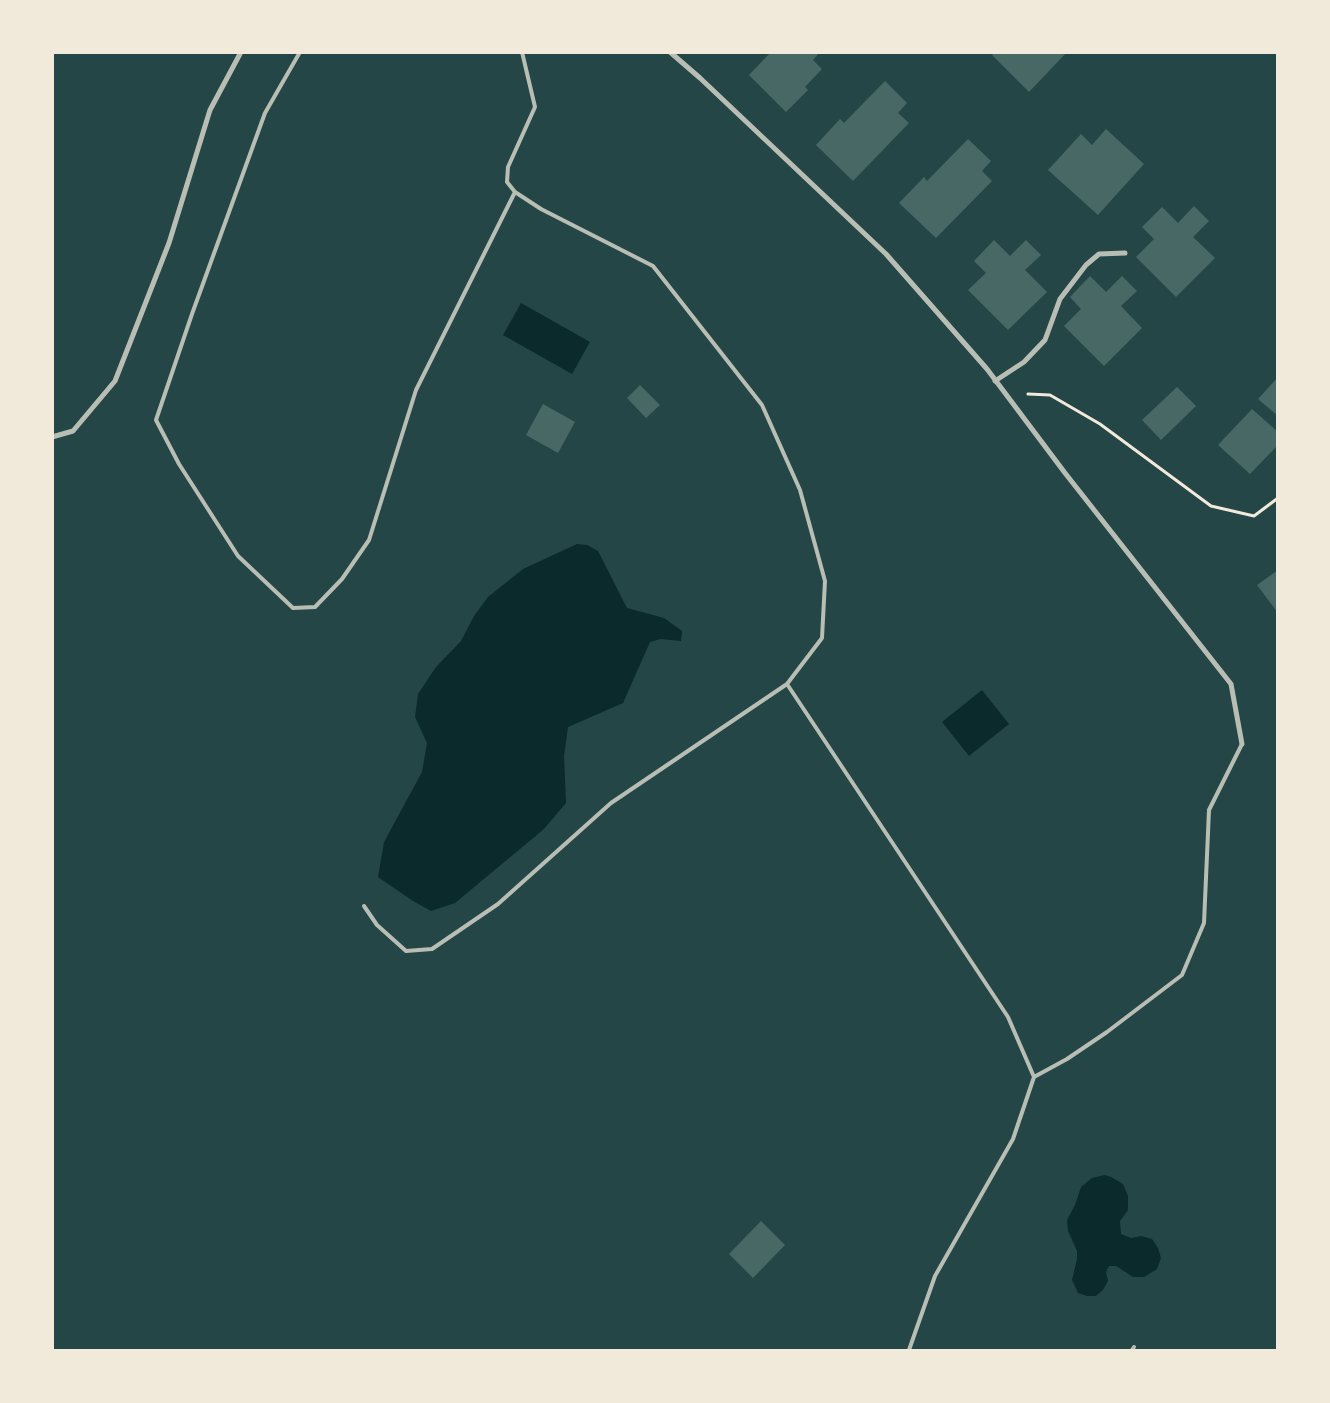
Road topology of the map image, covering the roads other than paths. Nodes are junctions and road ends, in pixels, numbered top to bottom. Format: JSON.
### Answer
{"nodes":[{"id":1,"x":241,"y":52,"type":"edge"},
{"id":2,"x":300,"y":52,"type":"edge"},
{"id":3,"x":522,"y":52,"type":"edge"},
{"id":4,"x":670,"y":52,"type":"edge"},
{"id":5,"x":515,"y":192,"type":"junction"},
{"id":6,"x":1124,"y":253,"type":"dead end"},
{"id":7,"x":995,"y":381,"type":"junction"},
{"id":8,"x":52,"y":437,"type":"edge"},
{"id":9,"x":787,"y":684,"type":"junction"},
{"id":10,"x":1242,"y":744,"type":"joint"},
{"id":11,"x":364,"y":906,"type":"dead end"},
{"id":12,"x":1034,"y":1076,"type":"junction"},
{"id":13,"x":909,"y":1350,"type":"edge"}],
"edges":[{"from":1,"to":8,"type":"street"},
{"from":2,"to":5,"type":"lane"},
{"from":3,"to":5,"type":"lane"},
{"from":4,"to":7,"type":"street"},
{"from":5,"to":9,"type":"lane"},
{"from":6,"to":7,"type":"street"},
{"from":7,"to":10,"type":"street"},
{"from":9,"to":11,"type":"lane"},
{"from":9,"to":12,"type":"lane"},
{"from":10,"to":12,"type":"lane"},
{"from":12,"to":13,"type":"lane"}]}
